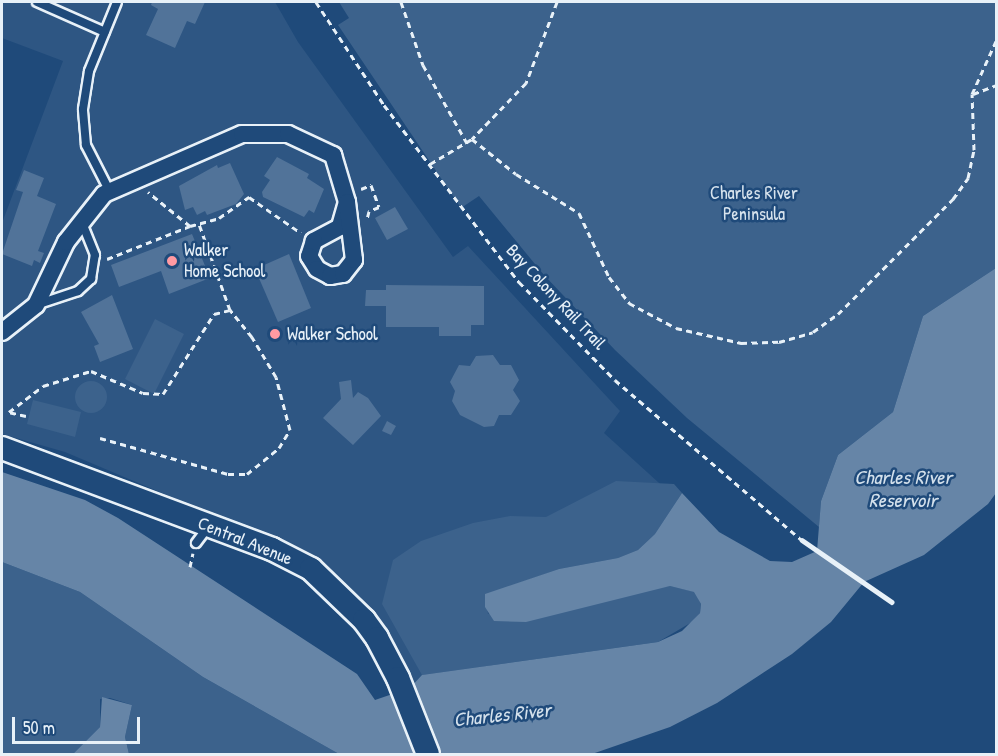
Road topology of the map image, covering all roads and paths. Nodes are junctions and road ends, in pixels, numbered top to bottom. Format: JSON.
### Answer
{"nodes":[{"id":1,"x":37,"y":2,"type":"edge"},
{"id":2,"x":65,"y":2,"type":"edge"},
{"id":3,"x":117,"y":2,"type":"edge"},
{"id":4,"x":316,"y":2,"type":"edge"},
{"id":5,"x":401,"y":2,"type":"edge"},
{"id":6,"x":557,"y":2,"type":"edge"},
{"id":7,"x":60,"y":12,"type":"junction"},
{"id":8,"x":105,"y":32,"type":"junction"},
{"id":9,"x":996,"y":41,"type":"edge"},
{"id":10,"x":996,"y":86,"type":"edge"},
{"id":11,"x":972,"y":94,"type":"junction"},
{"id":12,"x":472,"y":139,"type":"junction"},
{"id":13,"x":467,"y":143,"type":"junction"},
{"id":14,"x":429,"y":164,"type":"junction"},
{"id":15,"x":110,"y":192,"type":"junction"},
{"id":16,"x":138,"y":196,"type":"dead end"},
{"id":17,"x":347,"y":202,"type":"dead end"},
{"id":18,"x":82,"y":222,"type":"junction"},
{"id":19,"x":199,"y":224,"type":"dead end"},
{"id":20,"x":103,"y":252,"type":"dead end"},
{"id":21,"x":36,"y":305,"type":"junction"},
{"id":22,"x":230,"y":310,"type":"junction"},
{"id":23,"x":2,"y":332,"type":"edge"},
{"id":24,"x":26,"y":416,"type":"dead end"},
{"id":25,"x":99,"y":438,"type":"dead end"},
{"id":26,"x":2,"y":448,"type":"edge"},
{"id":27,"x":802,"y":540,"type":"dead end"},
{"id":28,"x":428,"y":754,"type":"edge"}],
"edges":[{"from":1,"to":7,"type":"lane"},
{"from":2,"to":7,"type":"lane"},
{"from":3,"to":8,"type":"lane"},
{"from":4,"to":14,"type":"path","name":"Bay Colony Rail Trail"},
{"from":5,"to":13,"type":"path"},
{"from":6,"to":12,"type":"path"},
{"from":7,"to":8,"type":"lane"},
{"from":8,"to":15,"type":"lane"},
{"from":9,"to":11,"type":"path"},
{"from":10,"to":11,"type":"path"},
{"from":11,"to":12,"type":"path"},
{"from":12,"to":13,"type":"path"},
{"from":13,"to":14,"type":"path"},
{"from":14,"to":27,"type":"path","name":"Bay Colony Rail Trail"},
{"from":15,"to":17,"type":"street"},
{"from":15,"to":18,"type":"street"},
{"from":16,"to":20,"type":"path"},
{"from":18,"to":21,"type":"street"},
{"from":18,"to":21,"type":"lane"},
{"from":19,"to":22,"type":"path"},
{"from":21,"to":23,"type":"street"},
{"from":22,"to":24,"type":"path"},
{"from":22,"to":25,"type":"path"},
{"from":26,"to":28,"type":"main road","name":"Central Avenue"}]}
